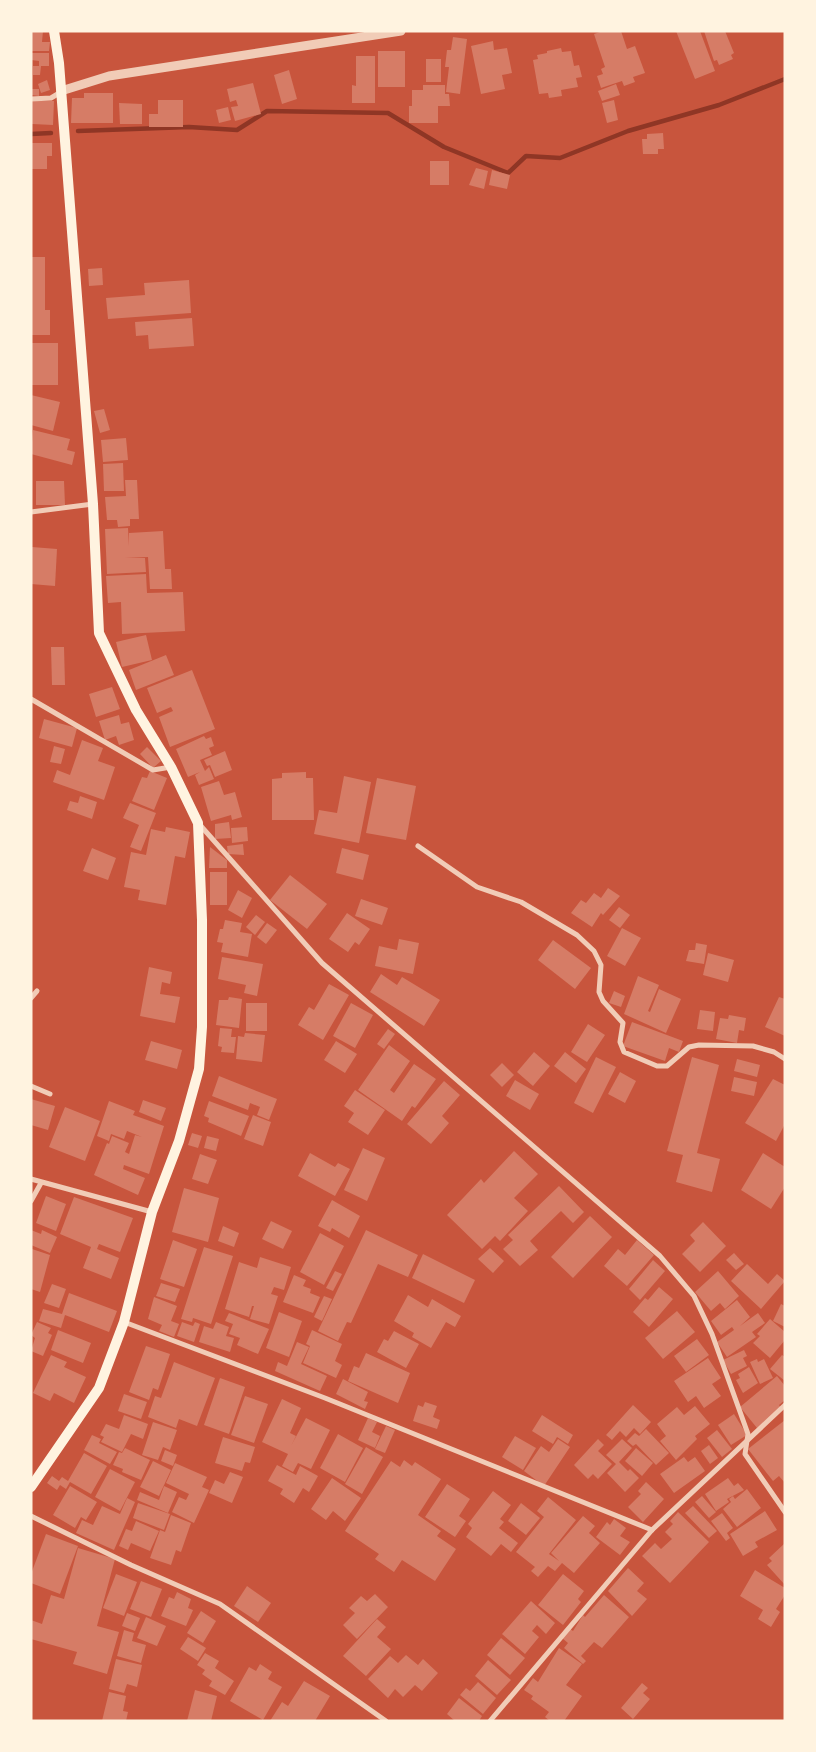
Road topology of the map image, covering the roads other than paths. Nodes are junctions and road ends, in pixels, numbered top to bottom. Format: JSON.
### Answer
{"nodes":[{"id":1,"x":54,"y":31,"type":"edge"},
{"id":2,"x":401,"y":31,"type":"edge"},
{"id":3,"x":61,"y":91,"type":"junction"},
{"id":4,"x":31,"y":99,"type":"edge"},
{"id":5,"x":93,"y":504,"type":"junction"},
{"id":6,"x":31,"y":512,"type":"edge"},
{"id":7,"x":31,"y":699,"type":"edge"},
{"id":8,"x":171,"y":767,"type":"junction"},
{"id":9,"x":198,"y":823,"type":"junction"},
{"id":10,"x":418,"y":846,"type":"dead end"},
{"id":11,"x":37,"y":991,"type":"dead end"},
{"id":12,"x":31,"y":998,"type":"edge"},
{"id":13,"x":785,"y":1059,"type":"edge"},
{"id":14,"x":31,"y":1086,"type":"edge"},
{"id":15,"x":50,"y":1094,"type":"dead end"},
{"id":16,"x":31,"y":1179,"type":"edge"},
{"id":17,"x":41,"y":1183,"type":"junction"},
{"id":18,"x":31,"y":1201,"type":"edge"},
{"id":19,"x":152,"y":1212,"type":"junction"},
{"id":20,"x":124,"y":1322,"type":"junction"},
{"id":21,"x":785,"y":1405,"type":"edge"},
{"id":22,"x":747,"y":1440,"type":"junction"},
{"id":23,"x":31,"y":1487,"type":"edge"},
{"id":24,"x":785,"y":1512,"type":"edge"},
{"id":25,"x":31,"y":1516,"type":"edge"},
{"id":26,"x":652,"y":1530,"type":"junction"},
{"id":27,"x":386,"y":1721,"type":"edge"},
{"id":28,"x":490,"y":1721,"type":"edge"}],
"edges":[{"from":1,"to":3,"type":"main road"},
{"from":2,"to":3,"type":"street"},
{"from":3,"to":4,"type":"street"},
{"from":3,"to":5,"type":"main road"},
{"from":5,"to":6,"type":"street"},
{"from":5,"to":8,"type":"main road"},
{"from":7,"to":8,"type":"street"},
{"from":8,"to":9,"type":"main road"},
{"from":9,"to":19,"type":"main road"},
{"from":9,"to":22,"type":"street"},
{"from":10,"to":13,"type":"street"},
{"from":11,"to":12,"type":"street"},
{"from":14,"to":15,"type":"street"},
{"from":16,"to":17,"type":"street"},
{"from":17,"to":18,"type":"street"},
{"from":17,"to":19,"type":"street"},
{"from":19,"to":20,"type":"main road"},
{"from":20,"to":23,"type":"main road"},
{"from":20,"to":26,"type":"street"},
{"from":21,"to":22,"type":"street"},
{"from":22,"to":24,"type":"street"},
{"from":22,"to":26,"type":"street"},
{"from":25,"to":27,"type":"street"},
{"from":26,"to":28,"type":"street"}]}
